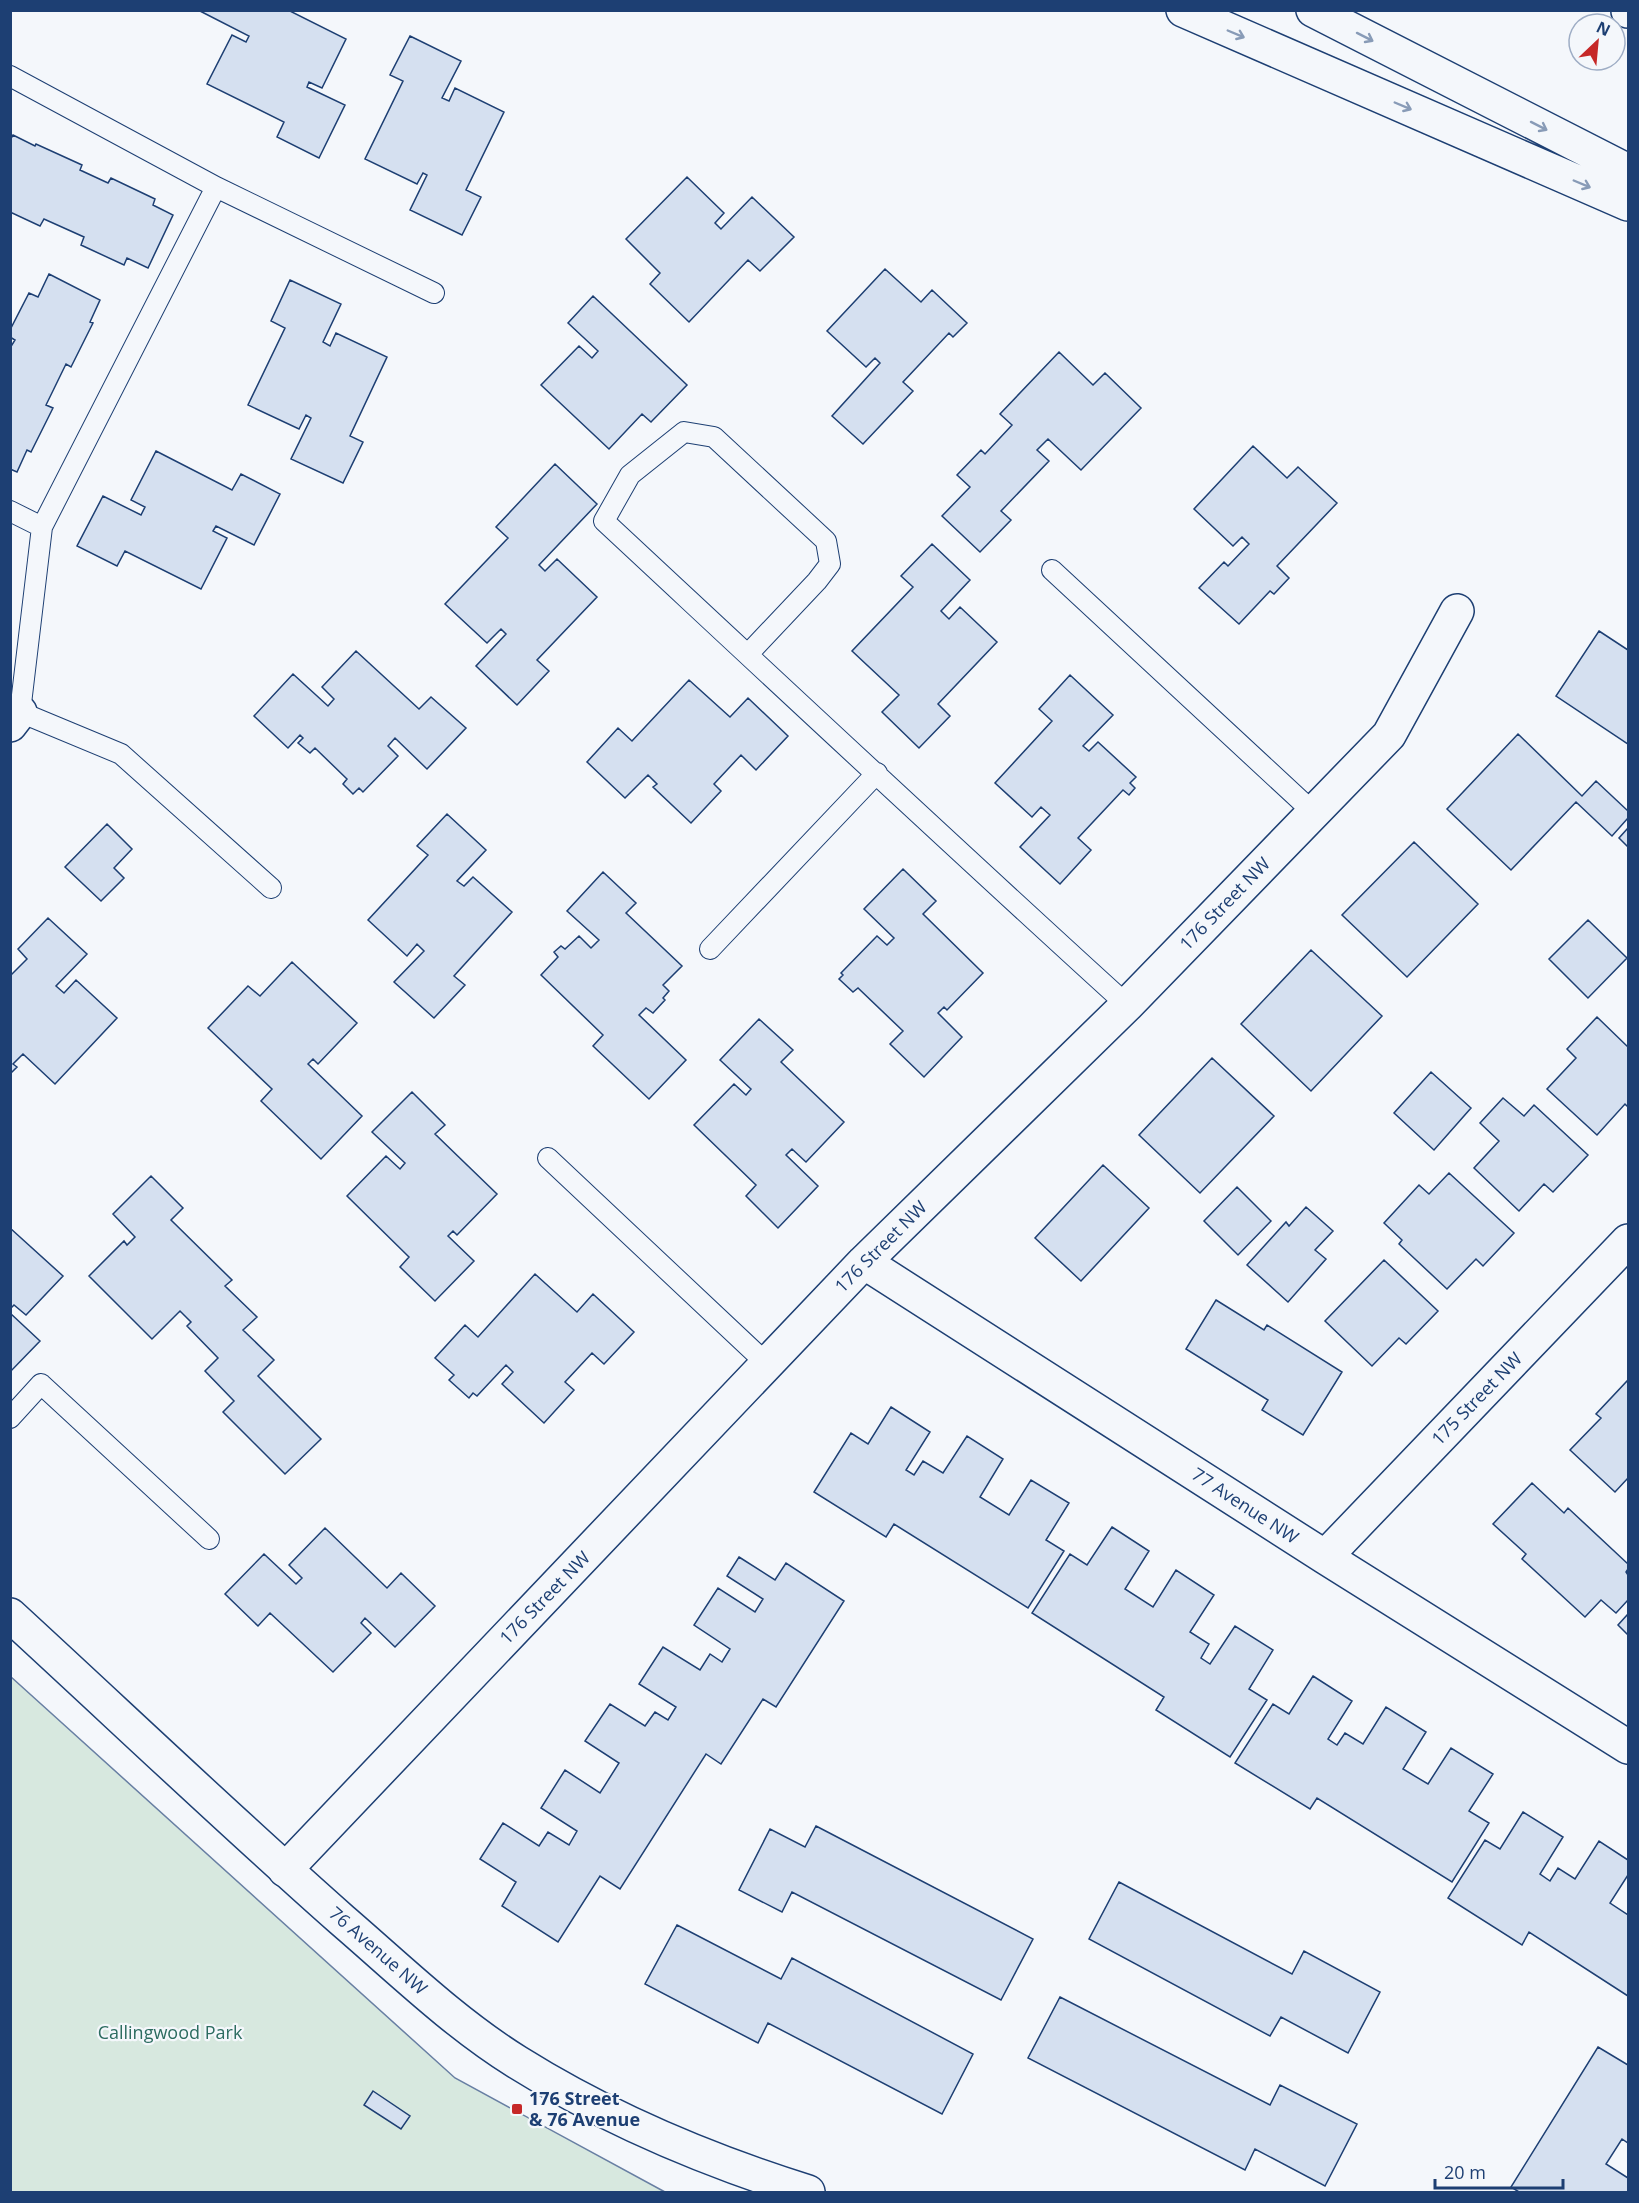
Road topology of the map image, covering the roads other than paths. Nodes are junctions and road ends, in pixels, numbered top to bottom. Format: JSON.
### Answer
{"nodes":[{"id":1,"x":1183,"y":10,"type":"edge"},
{"id":2,"x":1313,"y":10,"type":"edge"},
{"id":3,"x":10,"y":76,"type":"edge"},
{"id":4,"x":1629,"y":171,"type":"edge"},
{"id":5,"x":216,"y":187,"type":"junction"},
{"id":6,"x":1629,"y":204,"type":"edge"},
{"id":7,"x":434,"y":294,"type":"dead end"},
{"id":8,"x":10,"y":511,"type":"edge"},
{"id":9,"x":42,"y":527,"type":"junction"},
{"id":10,"x":1052,"y":570,"type":"dead end"},
{"id":11,"x":1457,"y":611,"type":"dead end"},
{"id":12,"x":748,"y":654,"type":"junction"},
{"id":13,"x":15,"y":718,"type":"edge"},
{"id":14,"x":876,"y":773,"type":"junction"},
{"id":15,"x":1314,"y":813,"type":"junction"},
{"id":16,"x":271,"y":888,"type":"dead end"},
{"id":17,"x":710,"y":949,"type":"dead end"},
{"id":18,"x":1127,"y":1005,"type":"junction"},
{"id":19,"x":548,"y":1158,"type":"dead end"},
{"id":20,"x":1629,"y":1241,"type":"edge"},
{"id":21,"x":864,"y":1262,"type":"junction"},
{"id":22,"x":767,"y":1364,"type":"junction"},
{"id":23,"x":10,"y":1418,"type":"edge"},
{"id":24,"x":209,"y":1539,"type":"dead end"},
{"id":25,"x":1325,"y":1557,"type":"junction"},
{"id":26,"x":10,"y":1616,"type":"edge"},
{"id":27,"x":1629,"y":1747,"type":"edge"},
{"id":28,"x":285,"y":1870,"type":"junction"},
{"id":29,"x":808,"y":2193,"type":"edge"}],
"edges":[{"from":1,"to":6,"type":"main road","one_way":true},
{"from":2,"to":4,"type":"main road","one_way":true},
{"from":3,"to":5,"type":"lane"},
{"from":5,"to":7,"type":"lane"},
{"from":5,"to":9,"type":"lane"},
{"from":8,"to":9,"type":"lane"},
{"from":9,"to":13,"type":"lane"},
{"from":10,"to":15,"type":"lane"},
{"from":11,"to":15,"type":"main road","name":"176 Street NW"},
{"from":12,"to":12,"type":"lane"},
{"from":12,"to":14,"type":"lane"},
{"from":13,"to":16,"type":"lane"},
{"from":14,"to":17,"type":"lane"},
{"from":14,"to":18,"type":"lane"},
{"from":15,"to":18,"type":"main road","name":"176 Street NW"},
{"from":18,"to":21,"type":"main road","name":"176 Street NW"},
{"from":19,"to":22,"type":"lane"},
{"from":20,"to":25,"type":"main road","name":"175 Street NW"},
{"from":21,"to":22,"type":"main road","name":"176 Street NW"},
{"from":21,"to":25,"type":"main road","name":"77 Avenue NW"},
{"from":22,"to":28,"type":"main road","name":"176 Street NW"},
{"from":23,"to":24,"type":"lane"},
{"from":25,"to":27,"type":"main road","name":"77 Avenue NW"},
{"from":26,"to":28,"type":"main road","name":"76 Avenue NW"},
{"from":28,"to":29,"type":"main road","name":"76 Avenue NW"}]}
